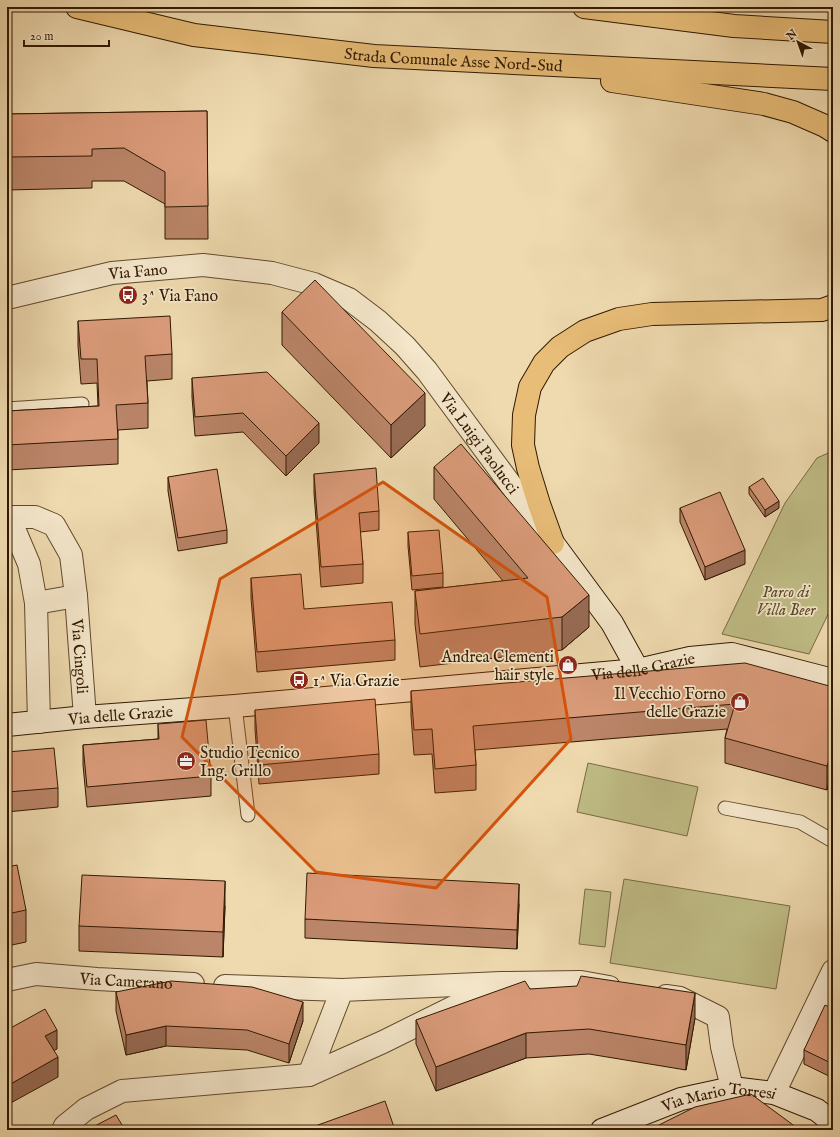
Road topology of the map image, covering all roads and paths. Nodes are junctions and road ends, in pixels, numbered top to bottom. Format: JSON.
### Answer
{"nodes":[{"id":1,"x":77,"y":7,"type":"edge"},
{"id":2,"x":584,"y":7,"type":"edge"},
{"id":3,"x":833,"y":32,"type":"edge"},
{"id":4,"x":490,"y":62,"type":"junction"},
{"id":5,"x":833,"y":79,"type":"edge"},
{"id":6,"x":829,"y":129,"type":"edge"},
{"id":7,"x":272,"y":273,"type":"joint"},
{"id":8,"x":7,"y":298,"type":"edge"},
{"id":9,"x":833,"y":306,"type":"edge"},
{"id":10,"x":82,"y":404,"type":"dead end"},
{"id":11,"x":7,"y":409,"type":"edge"},
{"id":12,"x":8,"y":517,"type":"edge"},
{"id":13,"x":553,"y":543,"type":"junction"},
{"id":14,"x":76,"y":596,"type":"junction"},
{"id":15,"x":36,"y":603,"type":"junction"},
{"id":16,"x":638,"y":670,"type":"junction"},
{"id":17,"x":833,"y":680,"type":"edge"},
{"id":18,"x":235,"y":706,"type":"junction"},
{"id":19,"x":85,"y":717,"type":"junction"},
{"id":20,"x":39,"y":722,"type":"junction"},
{"id":21,"x":7,"y":725,"type":"edge"},
{"id":22,"x":725,"y":808,"type":"dead end"},
{"id":23,"x":248,"y":815,"type":"dead end"},
{"id":24,"x":833,"y":841,"type":"edge"},
{"id":25,"x":833,"y":971,"type":"edge"},
{"id":26,"x":7,"y":980,"type":"edge"},
{"id":27,"x":501,"y":983,"type":"junction"},
{"id":28,"x":342,"y":990,"type":"junction"},
{"id":29,"x":627,"y":990,"type":"edge"},
{"id":30,"x":650,"y":993,"type":"edge"},
{"id":31,"x":309,"y":1074,"type":"junction"},
{"id":32,"x":732,"y":1088,"type":"junction"},
{"id":33,"x":774,"y":1093,"type":"junction"},
{"id":34,"x":833,"y":1123,"type":"edge"},
{"id":35,"x":63,"y":1130,"type":"edge"},
{"id":36,"x":602,"y":1130,"type":"edge"}],
"edges":[{"from":1,"to":4,"type":"highway","name":"Strada Comunale Asse Nord-Sud"},
{"from":2,"to":3,"type":"highway"},
{"from":4,"to":5,"type":"highway","name":"Strada Comunale Asse Nord-Sud"},
{"from":4,"to":6,"type":"highway"},
{"from":7,"to":8,"type":"street","name":"Via Fano"},
{"from":7,"to":13,"type":"street","name":"Via Luigi Paolucci"},
{"from":9,"to":13,"type":"highway"},
{"from":10,"to":11,"type":"lane"},
{"from":12,"to":14,"type":"street","name":"Via Cingoli"},
{"from":12,"to":15,"type":"street","name":"Via Cingoli"},
{"from":13,"to":16,"type":"street","name":"Via Luigi Paolucci"},
{"from":14,"to":15,"type":"street","name":"Via Cingoli"},
{"from":14,"to":19,"type":"street","name":"Via Cingoli"},
{"from":15,"to":20,"type":"street","name":"Via Cingoli"},
{"from":16,"to":17,"type":"street","name":"Via delle Grazie"},
{"from":16,"to":18,"type":"street","name":"Via delle Grazie"},
{"from":18,"to":19,"type":"street","name":"Via delle Grazie"},
{"from":18,"to":23,"type":"lane"},
{"from":19,"to":20,"type":"street","name":"Via delle Grazie"},
{"from":20,"to":21,"type":"street","name":"Via delle Grazie"},
{"from":22,"to":24,"type":"lane"},
{"from":25,"to":33,"type":"street"},
{"from":26,"to":28,"type":"street","name":"Via Camerano"},
{"from":27,"to":28,"type":"street","name":"Via Camerano"},
{"from":27,"to":29,"type":"street","name":"Via Camerano"},
{"from":27,"to":31,"type":"street","name":"Via Camerano"},
{"from":28,"to":31,"type":"street"},
{"from":30,"to":32,"type":"street"},
{"from":31,"to":35,"type":"street","name":"Via Camerano"},
{"from":32,"to":33,"type":"street","name":"Via Mario Torresi"},
{"from":32,"to":36,"type":"street","name":"Via Mario Torresi"},
{"from":33,"to":34,"type":"street","name":"Via Mario Torresi"}]}
